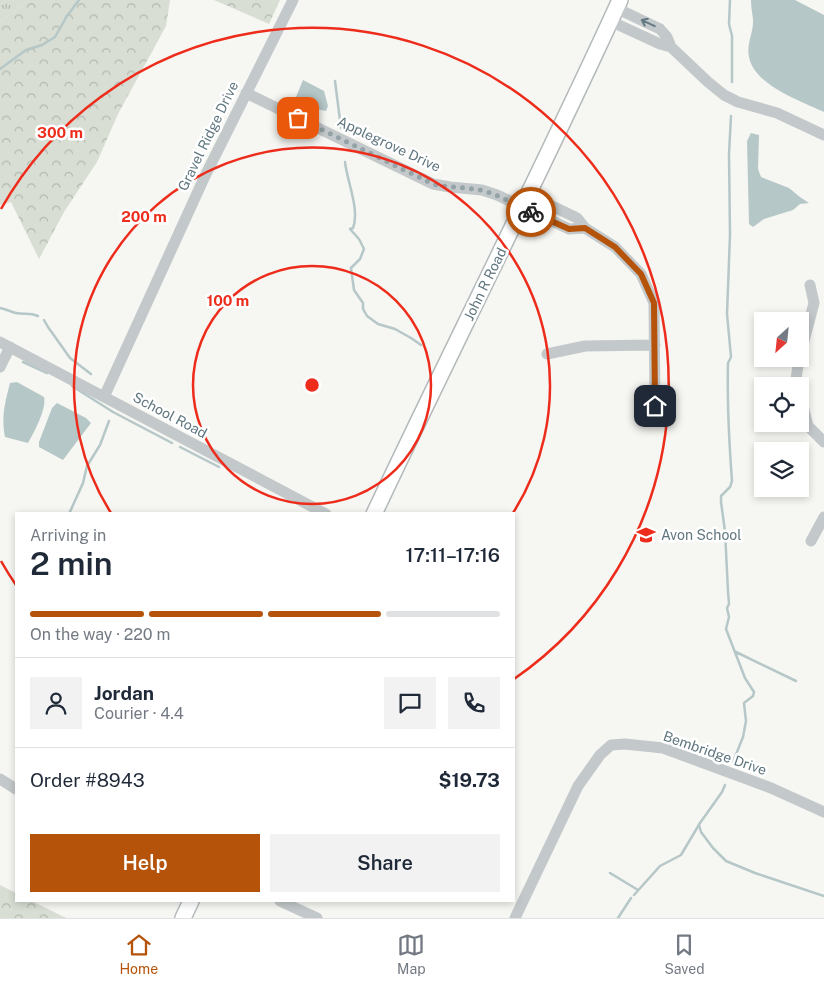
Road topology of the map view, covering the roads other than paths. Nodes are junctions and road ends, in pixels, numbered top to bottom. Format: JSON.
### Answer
{"nodes":[{"id":1,"x":293,"y":0,"type":"edge"},
{"id":2,"x":616,"y":10,"type":"edge"},
{"id":3,"x":246,"y":93,"type":"junction"},
{"id":4,"x":824,"y":135,"type":"edge"},
{"id":5,"x":526,"y":202,"type":"junction"},
{"id":6,"x":810,"y":285,"type":"dead end"},
{"id":7,"x":809,"y":323,"type":"edge"},
{"id":8,"x":5,"y":344,"type":"edge"},
{"id":9,"x":655,"y":345,"type":"junction"},
{"id":10,"x":547,"y":354,"type":"dead end"},
{"id":11,"x":0,"y":367,"type":"edge"},
{"id":12,"x":104,"y":397,"type":"junction"},
{"id":13,"x":655,"y":406,"type":"dead end"},
{"id":14,"x":809,"y":427,"type":"edge"},
{"id":15,"x":824,"y":442,"type":"edge"},
{"id":16,"x":322,"y":512,"type":"edge"},
{"id":17,"x":375,"y":512,"type":"edge"},
{"id":18,"x":824,"y":517,"type":"edge"},
{"id":19,"x":811,"y":541,"type":"dead end"},
{"id":20,"x":0,"y":779,"type":"edge"},
{"id":21,"x":15,"y":788,"type":"edge"},
{"id":22,"x":824,"y":812,"type":"edge"},
{"id":23,"x":191,"y":902,"type":"edge"},
{"id":24,"x":282,"y":902,"type":"edge"},
{"id":25,"x":183,"y":918,"type":"edge"},
{"id":26,"x":317,"y":918,"type":"edge"},
{"id":27,"x":515,"y":918,"type":"edge"}],
"edges":[{"from":1,"to":3,"type":"street","name":"Gravel Ridge Drive"},
{"from":2,"to":4,"type":"street"},
{"from":2,"to":5,"type":"main road","name":"John R Road"},
{"from":3,"to":5,"type":"street","name":"Applegrove Drive"},
{"from":3,"to":12,"type":"street","name":"Gravel Ridge Drive"},
{"from":5,"to":9,"type":"street","name":"Applegrove Drive"},
{"from":5,"to":17,"type":"main road","name":"John R Road"},
{"from":6,"to":7,"type":"street"},
{"from":8,"to":11,"type":"street"},
{"from":8,"to":12,"type":"street","name":"School Road"},
{"from":9,"to":10,"type":"street"},
{"from":9,"to":13,"type":"street"},
{"from":12,"to":16,"type":"street","name":"School Road"},
{"from":14,"to":15,"type":"street"},
{"from":18,"to":19,"type":"street"},
{"from":20,"to":21,"type":"street"},
{"from":22,"to":27,"type":"street","name":"Bembridge Drive"},
{"from":23,"to":25,"type":"main road"},
{"from":24,"to":26,"type":"street"}]}
